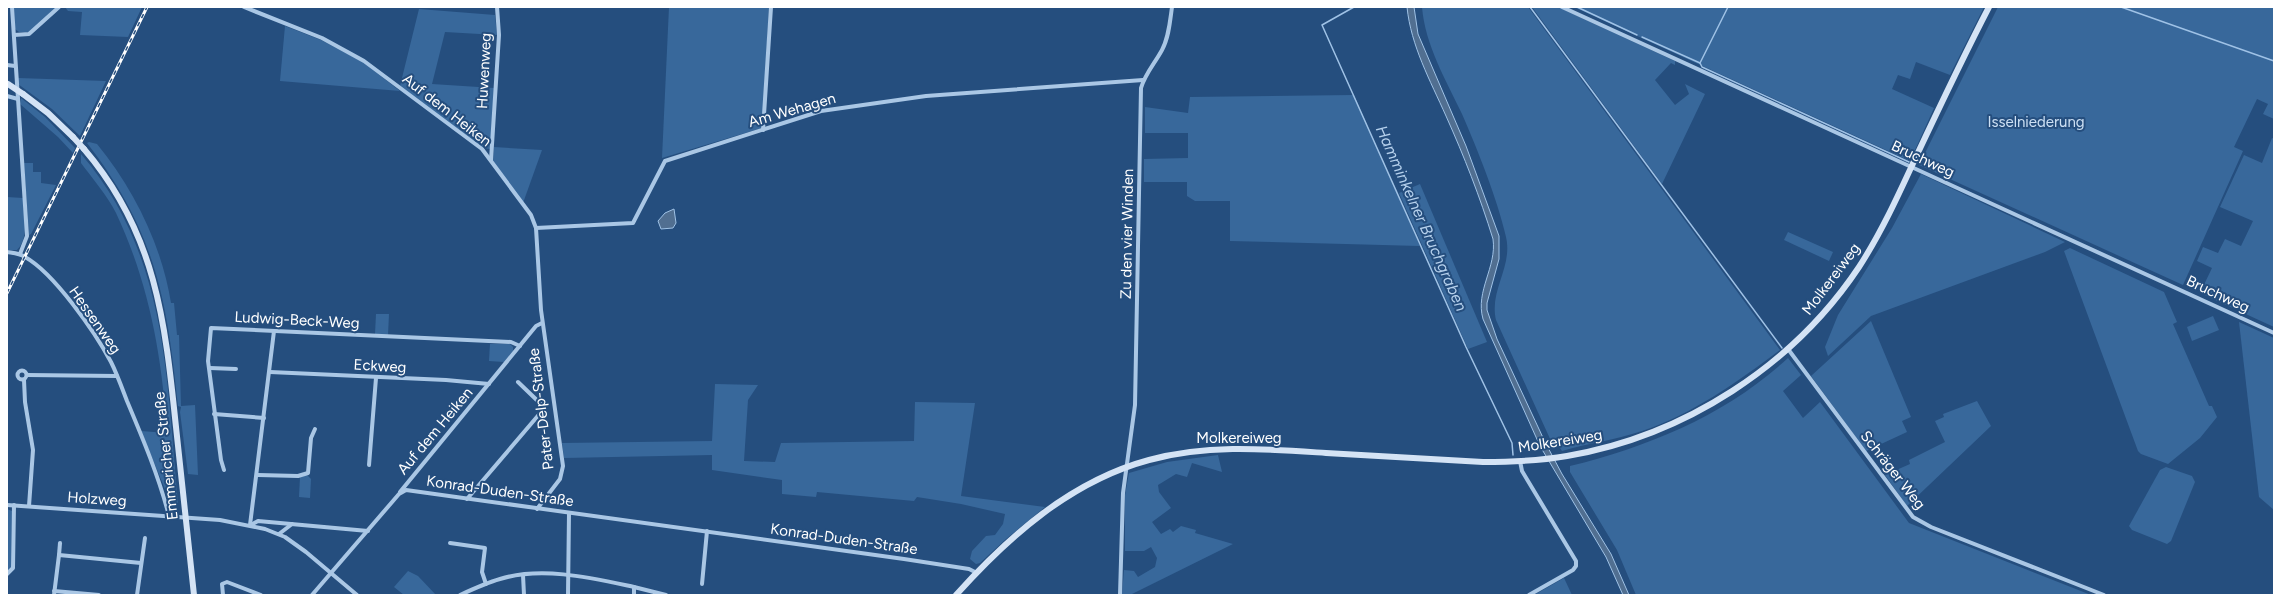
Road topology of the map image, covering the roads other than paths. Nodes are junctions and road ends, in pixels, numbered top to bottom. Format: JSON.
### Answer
{"nodes":[{"id":1,"x":12,"y":7,"type":"edge"},
{"id":2,"x":59,"y":7,"type":"edge"},
{"id":3,"x":244,"y":7,"type":"edge"},
{"id":4,"x":497,"y":7,"type":"edge"},
{"id":5,"x":771,"y":7,"type":"edge"},
{"id":6,"x":1172,"y":7,"type":"edge"},
{"id":7,"x":1562,"y":7,"type":"edge"},
{"id":8,"x":1990,"y":7,"type":"edge"},
{"id":9,"x":14,"y":34,"type":"junction"},
{"id":10,"x":7,"y":65,"type":"edge"},
{"id":11,"x":15,"y":66,"type":"junction"},
{"id":12,"x":1143,"y":80,"type":"junction"},
{"id":13,"x":8,"y":84,"type":"edge"},
{"id":14,"x":7,"y":96,"type":"edge"},
{"id":15,"x":20,"y":96,"type":"junction"},
{"id":16,"x":763,"y":130,"type":"junction"},
{"id":17,"x":491,"y":161,"type":"junction"},
{"id":18,"x":1911,"y":167,"type":"junction"},
{"id":19,"x":536,"y":228,"type":"junction"},
{"id":20,"x":7,"y":252,"type":"edge"},
{"id":21,"x":20,"y":254,"type":"junction"},
{"id":22,"x":542,"y":323,"type":"junction"},
{"id":23,"x":274,"y":331,"type":"junction"},
{"id":24,"x":2274,"y":333,"type":"edge"},
{"id":25,"x":520,"y":346,"type":"junction"},
{"id":26,"x":1788,"y":349,"type":"junction"},
{"id":27,"x":210,"y":368,"type":"junction"},
{"id":28,"x":236,"y":369,"type":"dead end"},
{"id":29,"x":270,"y":372,"type":"junction"},
{"id":30,"x":27,"y":375,"type":"junction"},
{"id":31,"x":117,"y":376,"type":"junction"},
{"id":32,"x":376,"y":378,"type":"junction"},
{"id":33,"x":24,"y":380,"type":"junction"},
{"id":34,"x":518,"y":382,"type":"dead end"},
{"id":35,"x":489,"y":384,"type":"junction"},
{"id":36,"x":214,"y":414,"type":"junction"},
{"id":37,"x":264,"y":418,"type":"junction"},
{"id":38,"x":315,"y":429,"type":"dead end"},
{"id":39,"x":1520,"y":461,"type":"junction"},
{"id":40,"x":369,"y":465,"type":"dead end"},
{"id":41,"x":1126,"y":468,"type":"junction"},
{"id":42,"x":224,"y":470,"type":"dead end"},
{"id":43,"x":258,"y":475,"type":"junction"},
{"id":44,"x":399,"y":494,"type":"junction"},
{"id":45,"x":467,"y":499,"type":"junction"},
{"id":46,"x":7,"y":505,"type":"edge"},
{"id":47,"x":14,"y":505,"type":"junction"},
{"id":48,"x":29,"y":506,"type":"junction"},
{"id":49,"x":537,"y":509,"type":"junction"},
{"id":50,"x":569,"y":513,"type":"junction"},
{"id":51,"x":169,"y":516,"type":"junction"},
{"id":52,"x":186,"y":517,"type":"junction"},
{"id":53,"x":292,"y":524,"type":"junction"},
{"id":54,"x":250,"y":525,"type":"junction"},
{"id":55,"x":368,"y":531,"type":"junction"},
{"id":56,"x":707,"y":531,"type":"junction"},
{"id":57,"x":279,"y":534,"type":"junction"},
{"id":58,"x":145,"y":538,"type":"dead end"},
{"id":59,"x":60,"y":542,"type":"dead end"},
{"id":60,"x":450,"y":543,"type":"dead end"},
{"id":61,"x":59,"y":555,"type":"junction"},
{"id":62,"x":141,"y":563,"type":"junction"},
{"id":63,"x":332,"y":573,"type":"junction"},
{"id":64,"x":976,"y":573,"type":"junction"},
{"id":65,"x":7,"y":574,"type":"edge"},
{"id":66,"x":523,"y":575,"type":"junction"},
{"id":67,"x":568,"y":576,"type":"junction"},
{"id":68,"x":486,"y":584,"type":"junction"},
{"id":69,"x":702,"y":584,"type":"dead end"},
{"id":70,"x":634,"y":587,"type":"junction"},
{"id":71,"x":54,"y":593,"type":"edge"},
{"id":72,"x":470,"y":593,"type":"edge"},
{"id":73,"x":99,"y":595,"type":"edge"},
{"id":74,"x":137,"y":595,"type":"edge"},
{"id":75,"x":194,"y":595,"type":"edge"},
{"id":76,"x":223,"y":595,"type":"edge"},
{"id":77,"x":261,"y":595,"type":"edge"},
{"id":78,"x":312,"y":595,"type":"edge"},
{"id":79,"x":357,"y":595,"type":"edge"},
{"id":80,"x":460,"y":595,"type":"edge"},
{"id":81,"x":524,"y":595,"type":"edge"},
{"id":82,"x":568,"y":595,"type":"edge"},
{"id":83,"x":634,"y":595,"type":"edge"},
{"id":84,"x":666,"y":595,"type":"edge"},
{"id":85,"x":956,"y":595,"type":"edge"},
{"id":86,"x":1120,"y":595,"type":"edge"},
{"id":87,"x":1529,"y":595,"type":"edge"},
{"id":88,"x":2104,"y":595,"type":"edge"}],
"edges":[{"from":1,"to":9,"type":"street"},
{"from":2,"to":9,"type":"street"},
{"from":3,"to":17,"type":"street","name":"Auf dem Heiken"},
{"from":4,"to":17,"type":"street","name":"Huwenweg"},
{"from":5,"to":16,"type":"street"},
{"from":6,"to":12,"type":"street","name":"Zu den vier Winden"},
{"from":7,"to":18,"type":"street","name":"Bruchweg"},
{"from":8,"to":18,"type":"main road","name":"Molkereiweg"},
{"from":9,"to":11,"type":"street"},
{"from":10,"to":11,"type":"street"},
{"from":11,"to":15,"type":"street"},
{"from":12,"to":16,"type":"street","name":"Am Wehagen"},
{"from":12,"to":41,"type":"street","name":"Zu den vier Winden"},
{"from":13,"to":15,"type":"main road","name":"Emmericher Straße","bridge":true},
{"from":14,"to":15,"type":"street"},
{"from":15,"to":21,"type":"street"},
{"from":15,"to":52,"type":"main road","name":"Emmericher Straße","bridge":true},
{"from":16,"to":19,"type":"street","name":"Am Wehagen"},
{"from":17,"to":19,"type":"street","name":"Auf dem Heiken"},
{"from":18,"to":24,"type":"street","name":"Bruchweg"},
{"from":18,"to":26,"type":"main road","name":"Molkereiweg"},
{"from":19,"to":22,"type":"street","name":"Auf dem Heiken"},
{"from":20,"to":21,"type":"street","name":"Hessenweg"},
{"from":21,"to":31,"type":"street","name":"Hessenweg"},
{"from":22,"to":25,"type":"street","name":"Auf dem Heiken"},
{"from":22,"to":49,"type":"street","name":"Pater-Delp-Straße"},
{"from":23,"to":25,"type":"street","name":"Ludwig-Beck-Weg"},
{"from":23,"to":27,"type":"street","name":"Ludwig-Beck-Weg"},
{"from":23,"to":29,"type":"street"},
{"from":25,"to":35,"type":"street","name":"Auf dem Heiken"},
{"from":26,"to":39,"type":"main road","name":"Molkereiweg"},
{"from":26,"to":88,"type":"street","name":"Schräger Weg"},
{"from":27,"to":28,"type":"street"},
{"from":27,"to":36,"type":"street"},
{"from":29,"to":32,"type":"street","name":"Eckweg"},
{"from":29,"to":37,"type":"street"},
{"from":30,"to":31,"type":"street"},
{"from":30,"to":33,"type":"street"},
{"from":30,"to":33,"type":"street"},
{"from":31,"to":51,"type":"street","name":"Hessenweg"},
{"from":32,"to":35,"type":"street","name":"Eckweg"},
{"from":32,"to":40,"type":"street"},
{"from":33,"to":48,"type":"street"},
{"from":34,"to":45,"type":"street"},
{"from":35,"to":44,"type":"street","name":"Auf dem Heiken"},
{"from":36,"to":37,"type":"street"},
{"from":36,"to":42,"type":"street"},
{"from":37,"to":43,"type":"street"},
{"from":38,"to":43,"type":"street"},
{"from":39,"to":41,"type":"main road","name":"Molkereiweg"},
{"from":39,"to":87,"type":"street"},
{"from":41,"to":64,"type":"main road","name":"Molkereiweg"},
{"from":41,"to":86,"type":"street","name":"Zu den vier Winden"},
{"from":43,"to":54,"type":"street"},
{"from":44,"to":45,"type":"street","name":"Konrad-Duden-Straße"},
{"from":44,"to":55,"type":"street"},
{"from":45,"to":49,"type":"street","name":"Konrad-Duden-Straße"},
{"from":46,"to":47,"type":"street","name":"Holzweg"},
{"from":47,"to":48,"type":"street","name":"Holzweg"},
{"from":47,"to":65,"type":"street"},
{"from":48,"to":51,"type":"street","name":"Holzweg"},
{"from":49,"to":50,"type":"street","name":"Konrad-Duden-Straße"},
{"from":50,"to":56,"type":"street","name":"Konrad-Duden-Straße"},
{"from":50,"to":67,"type":"street"},
{"from":51,"to":52,"type":"street","name":"Holzweg"},
{"from":52,"to":54,"type":"street","name":"Holzweg"},
{"from":52,"to":75,"type":"main road","name":"Emmericher Straße"},
{"from":53,"to":54,"type":"street"},
{"from":53,"to":55,"type":"street"},
{"from":53,"to":57,"type":"street"},
{"from":54,"to":57,"type":"street"},
{"from":55,"to":63,"type":"street"},
{"from":56,"to":64,"type":"street","name":"Konrad-Duden-Straße"},
{"from":56,"to":69,"type":"street"},
{"from":57,"to":63,"type":"street"},
{"from":58,"to":62,"type":"street"},
{"from":59,"to":61,"type":"street"},
{"from":60,"to":68,"type":"street"},
{"from":61,"to":62,"type":"street"},
{"from":61,"to":71,"type":"street"},
{"from":62,"to":74,"type":"street"},
{"from":63,"to":78,"type":"street"},
{"from":63,"to":79,"type":"street"},
{"from":64,"to":85,"type":"main road","name":"Molkereiweg"},
{"from":66,"to":67,"type":"street"},
{"from":66,"to":68,"type":"street"},
{"from":66,"to":81,"type":"street"},
{"from":67,"to":70,"type":"street"},
{"from":67,"to":82,"type":"street"},
{"from":68,"to":72,"type":"street"},
{"from":70,"to":83,"type":"street"},
{"from":70,"to":84,"type":"street"},
{"from":71,"to":73,"type":"street"},
{"from":72,"to":80,"type":"street"},
{"from":76,"to":77,"type":"street"}]}
